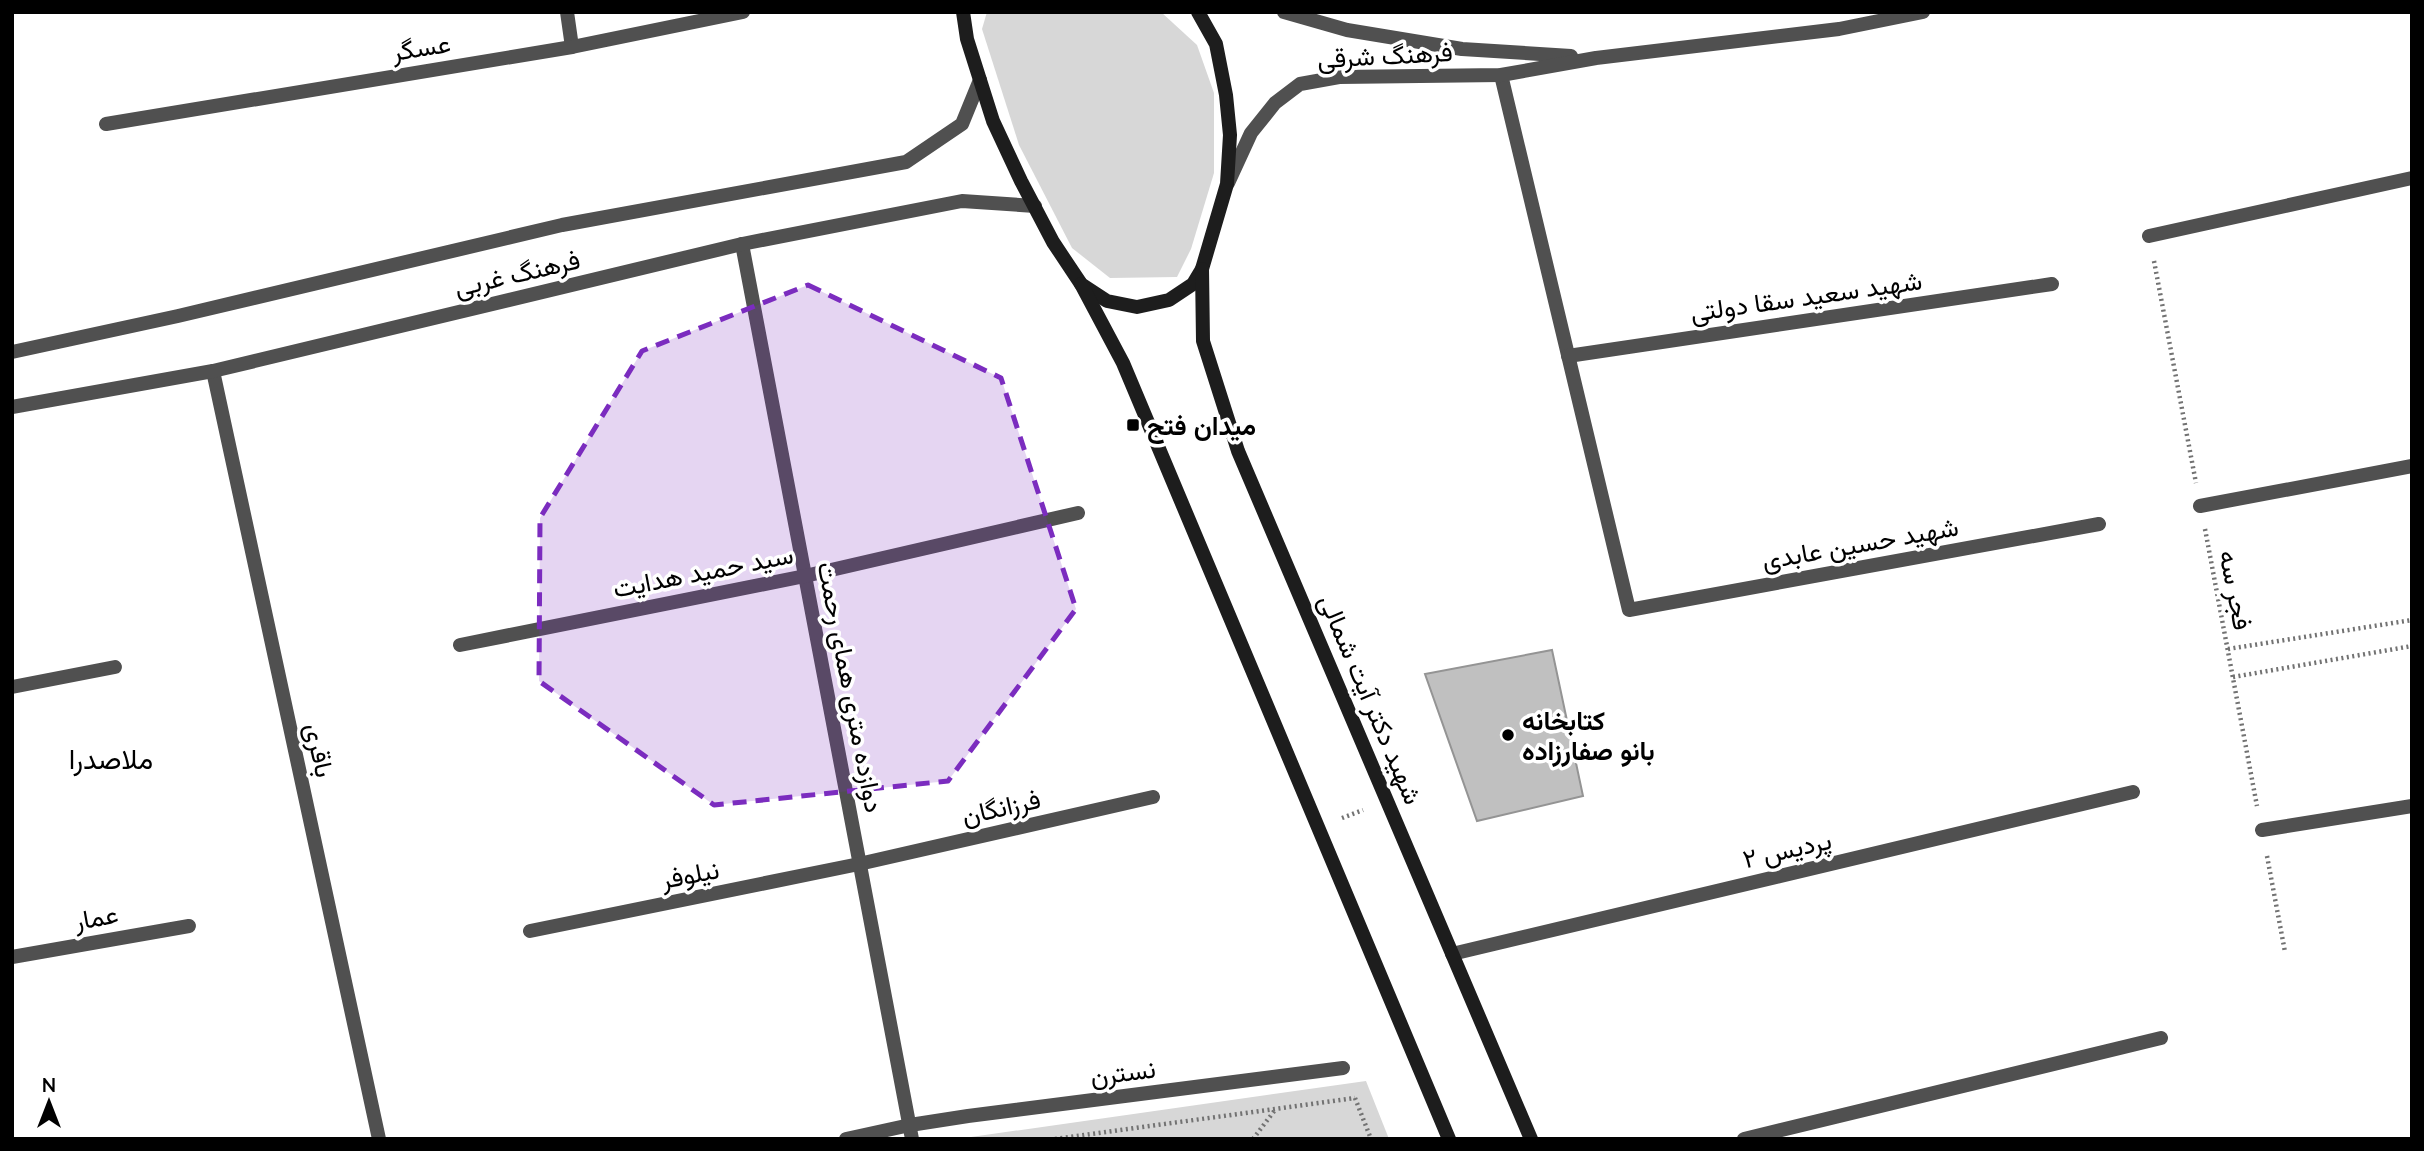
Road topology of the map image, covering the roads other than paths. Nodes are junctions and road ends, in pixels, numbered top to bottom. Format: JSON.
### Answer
{"nodes":[{"id":1,"x":567,"y":12,"type":"edge"},
{"id":2,"x":743,"y":12,"type":"edge"},
{"id":3,"x":963,"y":12,"type":"edge"},
{"id":4,"x":1198,"y":12,"type":"edge"},
{"id":5,"x":1284,"y":12,"type":"edge"},
{"id":6,"x":1923,"y":12,"type":"edge"},
{"id":7,"x":572,"y":47,"type":"junction"},
{"id":8,"x":1596,"y":58,"type":"junction"},
{"id":9,"x":1501,"y":75,"type":"junction"},
{"id":10,"x":980,"y":80,"type":"junction"},
{"id":11,"x":106,"y":124,"type":"dead end"},
{"id":12,"x":2412,"y":178,"type":"edge"},
{"id":13,"x":1227,"y":184,"type":"junction"},
{"id":14,"x":1034,"y":206,"type":"junction"},
{"id":15,"x":2149,"y":236,"type":"road end"},
{"id":16,"x":742,"y":244,"type":"junction"},
{"id":17,"x":1202,"y":269,"type":"junction"},
{"id":18,"x":1081,"y":284,"type":"junction"},
{"id":19,"x":2052,"y":284,"type":"dead end"},
{"id":20,"x":12,"y":352,"type":"edge"},
{"id":21,"x":1568,"y":356,"type":"junction"},
{"id":22,"x":213,"y":371,"type":"junction"},
{"id":23,"x":12,"y":407,"type":"edge"},
{"id":24,"x":2412,"y":466,"type":"edge"},
{"id":25,"x":2200,"y":506,"type":"road end"},
{"id":26,"x":1078,"y":513,"type":"dead end"},
{"id":27,"x":2099,"y":524,"type":"dead end"},
{"id":28,"x":805,"y":576,"type":"junction"},
{"id":29,"x":460,"y":645,"type":"dead end"},
{"id":30,"x":115,"y":667,"type":"dead end"},
{"id":31,"x":12,"y":687,"type":"edge"},
{"id":32,"x":2133,"y":792,"type":"dead end"},
{"id":33,"x":1153,"y":797,"type":"dead end"},
{"id":34,"x":2412,"y":806,"type":"edge"},
{"id":35,"x":2262,"y":830,"type":"road end"},
{"id":36,"x":859,"y":864,"type":"junction"},
{"id":37,"x":189,"y":926,"type":"dead end"},
{"id":38,"x":530,"y":931,"type":"dead end"},
{"id":39,"x":1452,"y":954,"type":"junction"},
{"id":40,"x":12,"y":957,"type":"edge"},
{"id":41,"x":2161,"y":1038,"type":"dead end"},
{"id":42,"x":1343,"y":1068,"type":"road end"},
{"id":43,"x":911,"y":1132,"type":"edge"},
{"id":44,"x":379,"y":1139,"type":"edge"},
{"id":45,"x":846,"y":1139,"type":"edge"},
{"id":46,"x":1449,"y":1139,"type":"edge"},
{"id":47,"x":1531,"y":1139,"type":"edge"},
{"id":48,"x":1744,"y":1139,"type":"edge"}],
"edges":[{"from":1,"to":7,"type":"street"},
{"from":2,"to":7,"type":"street","name":"عسگر"},
{"from":3,"to":10,"type":"main road"},
{"from":4,"to":13,"type":"main road"},
{"from":5,"to":8,"type":"street","name":"فرهنگ شرقی"},
{"from":6,"to":8,"type":"street","name":"فرهنگ شرقی"},
{"from":7,"to":11,"type":"street","name":"عسگر"},
{"from":8,"to":9,"type":"street","name":"فرهنگ شرقی"},
{"from":9,"to":13,"type":"street","name":"فرهنگ شرقی"},
{"from":9,"to":21,"type":"street"},
{"from":10,"to":14,"type":"main road"},
{"from":10,"to":20,"type":"street","name":"فرهنگ غربی"},
{"from":12,"to":15,"type":"street"},
{"from":13,"to":17,"type":"main road"},
{"from":14,"to":16,"type":"street","name":"فرهنگ غربی"},
{"from":14,"to":18,"type":"main road"},
{"from":16,"to":22,"type":"street","name":"فرهنگ غربی"},
{"from":16,"to":28,"type":"street","name":"دوازده متری همای رحمت"},
{"from":17,"to":18,"type":"main road"},
{"from":17,"to":39,"type":"main road","name":"شهید دکتر آیت شمالی"},
{"from":18,"to":46,"type":"main road"},
{"from":19,"to":21,"type":"street","name":"شهید سعید سقا دولتی"},
{"from":21,"to":27,"type":"street","name":"شهید حسین عابدی"},
{"from":22,"to":23,"type":"street","name":"فرهنگ غربی"},
{"from":22,"to":44,"type":"street","name":"باقری"},
{"from":24,"to":25,"type":"street"},
{"from":26,"to":28,"type":"street","name":"سید حمید هدایت"},
{"from":28,"to":29,"type":"street","name":"سید حمید هدایت"},
{"from":28,"to":36,"type":"street","name":"دوازده متری همای رحمت"},
{"from":30,"to":31,"type":"street"},
{"from":32,"to":39,"type":"street","name":"پردیس ۲"},
{"from":33,"to":36,"type":"street","name":"فرزانگان"},
{"from":34,"to":35,"type":"street"},
{"from":36,"to":38,"type":"street","name":"نیلوفر"},
{"from":36,"to":43,"type":"street","name":"دوازده متری همای رحمت"},
{"from":37,"to":40,"type":"street","name":"عمار"},
{"from":39,"to":47,"type":"main road","name":"شهید دکتر آیت شمالی"},
{"from":41,"to":48,"type":"street"},
{"from":42,"to":43,"type":"street","name":"نسترن"},
{"from":43,"to":45,"type":"street","name":"نسترن"}]}
